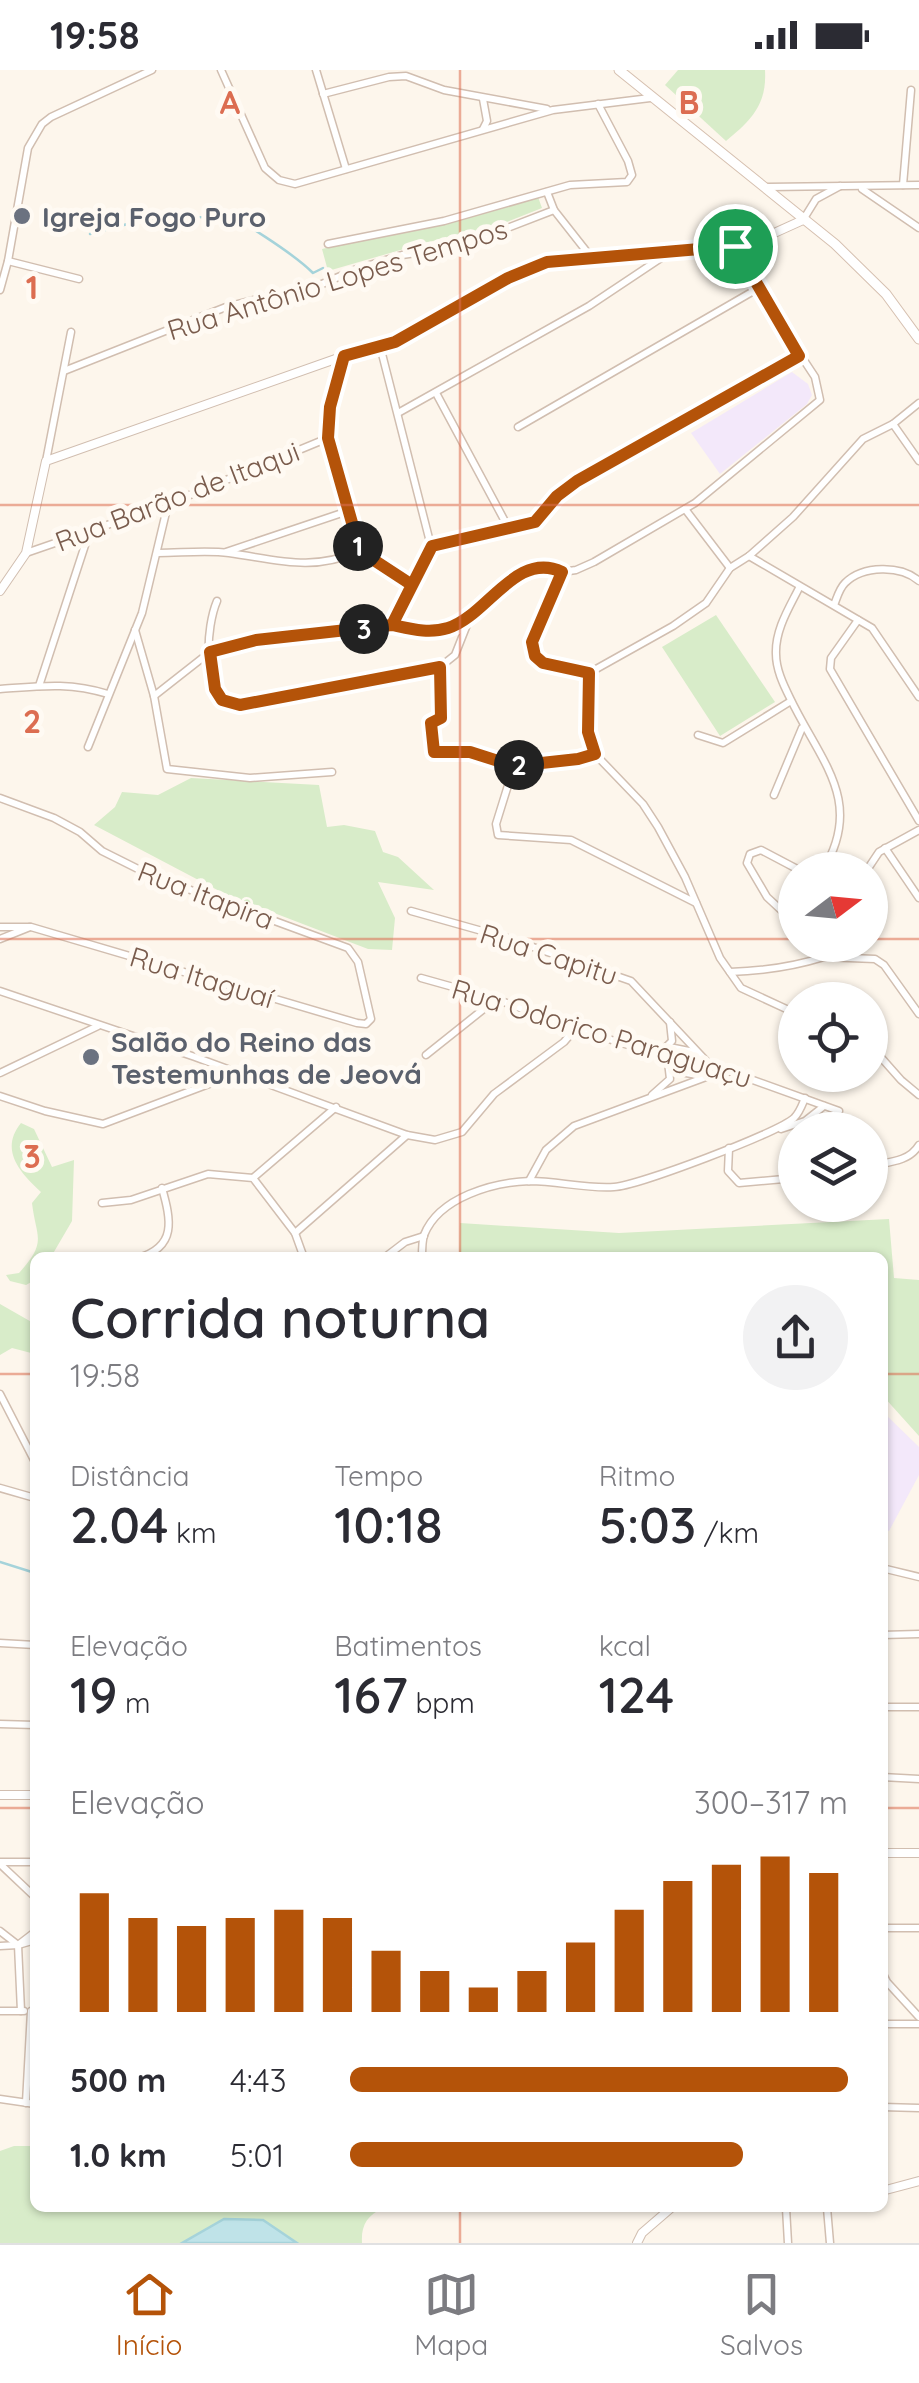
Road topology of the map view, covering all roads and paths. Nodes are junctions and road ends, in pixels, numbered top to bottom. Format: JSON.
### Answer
{"nodes":[{"id":1,"x":152,"y":70,"type":"edge"},
{"id":2,"x":221,"y":70,"type":"edge"},
{"id":3,"x":316,"y":70,"type":"edge"},
{"id":4,"x":619,"y":70,"type":"edge"},
{"id":5,"x":390,"y":74,"type":"edge"},
{"id":6,"x":911,"y":90,"type":"dead end"},
{"id":7,"x":323,"y":94,"type":"junction"},
{"id":8,"x":650,"y":98,"type":"junction"},
{"id":9,"x":483,"y":99,"type":"junction"},
{"id":10,"x":598,"y":104,"type":"junction"},
{"id":11,"x":553,"y":110,"type":"junction"},
{"id":12,"x":484,"y":129,"type":"junction"},
{"id":13,"x":346,"y":169,"type":"junction"},
{"id":14,"x":919,"y":184,"type":"edge"},
{"id":15,"x":841,"y":185,"type":"junction"},
{"id":16,"x":903,"y":185,"type":"junction"},
{"id":17,"x":768,"y":187,"type":"junction"},
{"id":18,"x":861,"y":188,"type":"junction"},
{"id":19,"x":547,"y":192,"type":"junction"},
{"id":20,"x":554,"y":210,"type":"junction"},
{"id":21,"x":802,"y":220,"type":"junction"},
{"id":22,"x":919,"y":228,"type":"edge"},
{"id":23,"x":328,"y":244,"type":"dead end"},
{"id":24,"x":735,"y":246,"type":"junction"},
{"id":25,"x":667,"y":254,"type":"junction"},
{"id":26,"x":591,"y":257,"type":"junction"},
{"id":27,"x":8,"y":261,"type":"junction"},
{"id":28,"x":79,"y":278,"type":"dead end"},
{"id":29,"x":0,"y":288,"type":"edge"},
{"id":30,"x":758,"y":289,"type":"junction"},
{"id":31,"x":71,"y":332,"type":"dead end"},
{"id":32,"x":919,"y":340,"type":"edge"},
{"id":33,"x":380,"y":346,"type":"junction"},
{"id":34,"x":344,"y":356,"type":"junction"},
{"id":35,"x":799,"y":356,"type":"junction"},
{"id":36,"x":64,"y":371,"type":"junction"},
{"id":37,"x":436,"y":393,"type":"junction"},
{"id":38,"x":919,"y":403,"type":"edge"},
{"id":39,"x":398,"y":413,"type":"junction"},
{"id":40,"x":893,"y":424,"type":"junction"},
{"id":41,"x":518,"y":427,"type":"dead end"},
{"id":42,"x":328,"y":438,"type":"junction"},
{"id":43,"x":46,"y":461,"type":"junction"},
{"id":44,"x":919,"y":461,"type":"edge"},
{"id":45,"x":168,"y":504,"type":"junction"},
{"id":46,"x":685,"y":509,"type":"junction"},
{"id":47,"x":348,"y":511,"type":"junction"},
{"id":48,"x":508,"y":527,"type":"junction"},
{"id":49,"x":89,"y":532,"type":"junction"},
{"id":50,"x":432,"y":546,"type":"junction"},
{"id":51,"x":360,"y":551,"type":"junction"},
{"id":52,"x":225,"y":552,"type":"junction"},
{"id":53,"x":26,"y":553,"type":"junction"},
{"id":54,"x":158,"y":554,"type":"junction"},
{"id":55,"x":749,"y":556,"type":"junction"},
{"id":56,"x":730,"y":568,"type":"junction"},
{"id":57,"x":562,"y":572,"type":"junction"},
{"id":58,"x":919,"y":580,"type":"edge"},
{"id":59,"x":412,"y":585,"type":"junction"},
{"id":60,"x":800,"y":588,"type":"junction"},
{"id":61,"x":0,"y":591,"type":"edge"},
{"id":62,"x":217,"y":601,"type":"dead end"},
{"id":63,"x":834,"y":605,"type":"junction"},
{"id":64,"x":473,"y":611,"type":"junction"},
{"id":65,"x":858,"y":620,"type":"junction"},
{"id":66,"x":392,"y":625,"type":"junction"},
{"id":67,"x":135,"y":630,"type":"junction"},
{"id":68,"x":210,"y":652,"type":"junction"},
{"id":69,"x":440,"y":667,"type":"junction"},
{"id":70,"x":589,"y":673,"type":"junction"},
{"id":71,"x":39,"y":686,"type":"junction"},
{"id":72,"x":0,"y":689,"type":"edge"},
{"id":73,"x":108,"y":694,"type":"junction"},
{"id":74,"x":154,"y":696,"type":"junction"},
{"id":75,"x":919,"y":697,"type":"edge"},
{"id":76,"x":791,"y":701,"type":"junction"},
{"id":77,"x":802,"y":727,"type":"junction"},
{"id":78,"x":698,"y":734,"type":"dead end"},
{"id":79,"x":88,"y":746,"type":"dead end"},
{"id":80,"x":595,"y":754,"type":"junction"},
{"id":81,"x":514,"y":766,"type":"junction"},
{"id":82,"x":332,"y":772,"type":"dead end"},
{"id":83,"x":774,"y":795,"type":"dead end"},
{"id":84,"x":0,"y":798,"type":"edge"},
{"id":85,"x":919,"y":821,"type":"edge"},
{"id":86,"x":919,"y":830,"type":"edge"},
{"id":87,"x":885,"y":848,"type":"junction"},
{"id":88,"x":831,"y":852,"type":"edge"},
{"id":89,"x":881,"y":852,"type":"edge"},
{"id":90,"x":778,"y":859,"type":"edge"},
{"id":91,"x":919,"y":898,"type":"edge"},
{"id":92,"x":698,"y":904,"type":"junction"},
{"id":93,"x":778,"y":907,"type":"edge"},
{"id":94,"x":411,"y":911,"type":"dead end"},
{"id":95,"x":0,"y":927,"type":"edge"},
{"id":96,"x":32,"y":927,"type":"junction"},
{"id":97,"x":0,"y":939,"type":"edge"},
{"id":98,"x":801,"y":962,"type":"edge"},
{"id":99,"x":880,"y":962,"type":"edge"},
{"id":100,"x":730,"y":972,"type":"junction"},
{"id":101,"x":421,"y":978,"type":"dead end"},
{"id":102,"x":0,"y":991,"type":"edge"},
{"id":103,"x":496,"y":999,"type":"junction"},
{"id":104,"x":778,"y":1005,"type":"edge"},
{"id":105,"x":919,"y":1014,"type":"edge"},
{"id":106,"x":371,"y":1019,"type":"joint"},
{"id":107,"x":670,"y":1021,"type":"junction"},
{"id":108,"x":100,"y":1026,"type":"junction"},
{"id":109,"x":575,"y":1028,"type":"junction"},
{"id":110,"x":669,"y":1047,"type":"junction"},
{"id":111,"x":659,"y":1054,"type":"junction"},
{"id":112,"x":426,"y":1055,"type":"dead end"},
{"id":113,"x":700,"y":1055,"type":"junction"},
{"id":114,"x":668,"y":1062,"type":"junction"},
{"id":115,"x":888,"y":1065,"type":"edge"},
{"id":116,"x":712,"y":1066,"type":"junction"},
{"id":117,"x":725,"y":1070,"type":"junction"},
{"id":118,"x":0,"y":1073,"type":"edge"},
{"id":119,"x":240,"y":1073,"type":"junction"},
{"id":120,"x":707,"y":1077,"type":"junction"},
{"id":121,"x":0,"y":1096,"type":"edge"},
{"id":122,"x":919,"y":1096,"type":"edge"},
{"id":123,"x":805,"y":1098,"type":"junction"},
{"id":124,"x":634,"y":1105,"type":"junction"},
{"id":125,"x":824,"y":1106,"type":"junction"},
{"id":126,"x":336,"y":1108,"type":"junction"},
{"id":127,"x":839,"y":1110,"type":"dead end"},
{"id":128,"x":770,"y":1132,"type":"junction"},
{"id":129,"x":407,"y":1135,"type":"junction"},
{"id":130,"x":919,"y":1146,"type":"edge"},
{"id":131,"x":729,"y":1148,"type":"junction"},
{"id":132,"x":916,"y":1156,"type":"edge"},
{"id":133,"x":888,"y":1162,"type":"edge"},
{"id":134,"x":253,"y":1178,"type":"junction"},
{"id":135,"x":778,"y":1180,"type":"edge"},
{"id":136,"x":529,"y":1181,"type":"junction"},
{"id":137,"x":162,"y":1188,"type":"junction"},
{"id":138,"x":102,"y":1203,"type":"dead end"},
{"id":139,"x":295,"y":1233,"type":"junction"},
{"id":140,"x":424,"y":1236,"type":"junction"},
{"id":141,"x":157,"y":1252,"type":"edge"},
{"id":142,"x":302,"y":1252,"type":"edge"},
{"id":143,"x":392,"y":1252,"type":"edge"},
{"id":144,"x":423,"y":1252,"type":"edge"},
{"id":145,"x":0,"y":1394,"type":"edge"},
{"id":146,"x":30,"y":1452,"type":"edge"},
{"id":147,"x":0,"y":1488,"type":"edge"},
{"id":148,"x":30,"y":1497,"type":"edge"},
{"id":149,"x":888,"y":1569,"type":"edge"},
{"id":150,"x":919,"y":1577,"type":"edge"},
{"id":151,"x":919,"y":1634,"type":"edge"},
{"id":152,"x":888,"y":1635,"type":"edge"},
{"id":153,"x":0,"y":1642,"type":"edge"},
{"id":154,"x":30,"y":1645,"type":"edge"},
{"id":155,"x":888,"y":1707,"type":"edge"},
{"id":156,"x":919,"y":1707,"type":"edge"},
{"id":157,"x":0,"y":1724,"type":"edge"},
{"id":158,"x":30,"y":1724,"type":"edge"},
{"id":159,"x":888,"y":1777,"type":"edge"},
{"id":160,"x":919,"y":1779,"type":"edge"},
{"id":161,"x":0,"y":1795,"type":"edge"},
{"id":162,"x":30,"y":1795,"type":"edge"},
{"id":163,"x":919,"y":1852,"type":"edge"},
{"id":164,"x":888,"y":1853,"type":"edge"},
{"id":165,"x":0,"y":1862,"type":"edge"},
{"id":166,"x":30,"y":1862,"type":"edge"},
{"id":167,"x":30,"y":1892,"type":"edge"},
{"id":168,"x":888,"y":1928,"type":"edge"},
{"id":169,"x":919,"y":1928,"type":"edge"},
{"id":170,"x":0,"y":1931,"type":"edge"},
{"id":171,"x":30,"y":1936,"type":"edge"},
{"id":172,"x":30,"y":1942,"type":"edge"},
{"id":173,"x":0,"y":1946,"type":"edge"},
{"id":174,"x":18,"y":1946,"type":"junction"},
{"id":175,"x":888,"y":1984,"type":"edge"},
{"id":176,"x":0,"y":2011,"type":"edge"},
{"id":177,"x":21,"y":2011,"type":"junction"},
{"id":178,"x":30,"y":2011,"type":"edge"},
{"id":179,"x":919,"y":2021,"type":"edge"},
{"id":180,"x":888,"y":2024,"type":"edge"},
{"id":181,"x":0,"y":2099,"type":"edge"},
{"id":182,"x":30,"y":2103,"type":"edge"},
{"id":183,"x":888,"y":2107,"type":"edge"},
{"id":184,"x":919,"y":2108,"type":"edge"},
{"id":185,"x":919,"y":2181,"type":"edge"},
{"id":186,"x":888,"y":2189,"type":"edge"},
{"id":187,"x":666,"y":2212,"type":"edge"},
{"id":188,"x":786,"y":2212,"type":"edge"},
{"id":189,"x":827,"y":2212,"type":"edge"},
{"id":190,"x":638,"y":2243,"type":"edge"},
{"id":191,"x":788,"y":2243,"type":"edge"},
{"id":192,"x":830,"y":2243,"type":"edge"}],
"edges":[{"from":1,"to":27,"type":"street"},
{"from":2,"to":13,"type":"street"},
{"from":3,"to":7,"type":"street"},
{"from":4,"to":8,"type":"main road"},
{"from":5,"to":7,"type":"street"},
{"from":5,"to":9,"type":"street"},
{"from":6,"to":16,"type":"street"},
{"from":7,"to":13,"type":"street"},
{"from":8,"to":10,"type":"street"},
{"from":8,"to":17,"type":"main road"},
{"from":9,"to":11,"type":"street"},
{"from":9,"to":12,"type":"street"},
{"from":10,"to":11,"type":"street"},
{"from":10,"to":19,"type":"street"},
{"from":11,"to":12,"type":"street"},
{"from":12,"to":13,"type":"street"},
{"from":14,"to":16,"type":"street"},
{"from":15,"to":17,"type":"street"},
{"from":15,"to":18,"type":"street"},
{"from":15,"to":21,"type":"street"},
{"from":16,"to":18,"type":"street"},
{"from":17,"to":21,"type":"main road"},
{"from":18,"to":22,"type":"street"},
{"from":19,"to":20,"type":"street"},
{"from":19,"to":23,"type":"street"},
{"from":20,"to":26,"type":"street"},
{"from":20,"to":36,"type":"street","name":"Rua Antônio Lopes Tempos"},
{"from":21,"to":24,"type":"street"},
{"from":21,"to":32,"type":"main road"},
{"from":24,"to":25,"type":"street"},
{"from":24,"to":30,"type":"street"},
{"from":25,"to":26,"type":"street"},
{"from":25,"to":37,"type":"street"},
{"from":26,"to":33,"type":"street"},
{"from":27,"to":28,"type":"street"},
{"from":27,"to":29,"type":"street"},
{"from":30,"to":35,"type":"street"},
{"from":30,"to":41,"type":"street"},
{"from":31,"to":36,"type":"street"},
{"from":33,"to":34,"type":"street"},
{"from":33,"to":39,"type":"street"},
{"from":34,"to":42,"type":"street"},
{"from":34,"to":43,"type":"street"},
{"from":35,"to":46,"type":"street"},
{"from":35,"to":48,"type":"street"},
{"from":36,"to":43,"type":"street"},
{"from":37,"to":39,"type":"street"},
{"from":37,"to":48,"type":"street"},
{"from":38,"to":40,"type":"street"},
{"from":39,"to":50,"type":"street"},
{"from":40,"to":44,"type":"street"},
{"from":40,"to":55,"type":"street"},
{"from":42,"to":45,"type":"street","name":"Rua Barão de Itaqui"},
{"from":42,"to":47,"type":"street"},
{"from":43,"to":53,"type":"street"},
{"from":45,"to":49,"type":"street","name":"Rua Barão de Itaqui"},
{"from":45,"to":54,"type":"street"},
{"from":46,"to":56,"type":"street"},
{"from":46,"to":57,"type":"street"},
{"from":47,"to":51,"type":"street"},
{"from":47,"to":52,"type":"street"},
{"from":48,"to":50,"type":"street"},
{"from":49,"to":53,"type":"street","name":"Rua Barão de Itaqui"},
{"from":49,"to":71,"type":"street"},
{"from":50,"to":59,"type":"street"},
{"from":51,"to":52,"type":"street"},
{"from":51,"to":59,"type":"street"},
{"from":52,"to":54,"type":"street"},
{"from":53,"to":61,"type":"street"},
{"from":54,"to":67,"type":"street"},
{"from":55,"to":56,"type":"street"},
{"from":55,"to":60,"type":"street"},
{"from":56,"to":70,"type":"street"},
{"from":57,"to":64,"type":"street"},
{"from":57,"to":70,"type":"street"},
{"from":58,"to":63,"type":"street"},
{"from":59,"to":66,"type":"street"},
{"from":60,"to":63,"type":"street"},
{"from":60,"to":76,"type":"street"},
{"from":62,"to":68,"type":"street"},
{"from":63,"to":65,"type":"street"},
{"from":64,"to":66,"type":"street"},
{"from":64,"to":69,"type":"street"},
{"from":65,"to":75,"type":"street"},
{"from":65,"to":85,"type":"street"},
{"from":66,"to":68,"type":"street"},
{"from":67,"to":73,"type":"street"},
{"from":67,"to":74,"type":"street"},
{"from":68,"to":69,"type":"street"},
{"from":68,"to":74,"type":"street"},
{"from":69,"to":81,"type":"street"},
{"from":70,"to":80,"type":"street"},
{"from":71,"to":72,"type":"street"},
{"from":71,"to":73,"type":"street"},
{"from":73,"to":79,"type":"street"},
{"from":74,"to":82,"type":"street"},
{"from":76,"to":77,"type":"street"},
{"from":76,"to":78,"type":"street"},
{"from":77,"to":83,"type":"street"},
{"from":77,"to":88,"type":"street"},
{"from":80,"to":81,"type":"street"},
{"from":80,"to":92,"type":"street"},
{"from":81,"to":92,"type":"street"},
{"from":84,"to":106,"type":"street","name":"Rua Itapira"},
{"from":86,"to":87,"type":"street"},
{"from":87,"to":89,"type":"street"},
{"from":87,"to":91,"type":"street"},
{"from":90,"to":93,"type":"street"},
{"from":92,"to":100,"type":"street"},
{"from":94,"to":107,"type":"street","name":"Rua Capitu"},
{"from":95,"to":96,"type":"street","name":"Rua Itaguaí"},
{"from":96,"to":97,"type":"street"},
{"from":96,"to":106,"type":"street","name":"Rua Itaguaí"},
{"from":98,"to":100,"type":"street"},
{"from":99,"to":105,"type":"street"},
{"from":100,"to":104,"type":"street"},
{"from":101,"to":103,"type":"street","name":"Rua Odorico Paraguaçu"},
{"from":102,"to":108,"type":"street"},
{"from":103,"to":109,"type":"street","name":"Rua Odorico Paraguaçu"},
{"from":103,"to":112,"type":"street"},
{"from":107,"to":110,"type":"street"},
{"from":107,"to":113,"type":"street","name":"Rua Capitu"},
{"from":108,"to":118,"type":"street"},
{"from":108,"to":119,"type":"street"},
{"from":109,"to":111,"type":"street","name":"Rua Odorico Paraguaçu"},
{"from":109,"to":129,"type":"street"},
{"from":110,"to":111,"type":"street"},
{"from":110,"to":113,"type":"street"},
{"from":111,"to":114,"type":"street"},
{"from":111,"to":116,"type":"street","name":"Rua Odorico Paraguaçu"},
{"from":113,"to":116,"type":"street","name":"Rua Capitu"},
{"from":114,"to":120,"type":"street"},
{"from":114,"to":124,"type":"street"},
{"from":115,"to":122,"type":"street"},
{"from":116,"to":117,"type":"street","name":"Rua Odorico Paraguaçu"},
{"from":117,"to":120,"type":"street"},
{"from":117,"to":123,"type":"street","name":"Rua Odorico Paraguaçu"},
{"from":119,"to":121,"type":"street"},
{"from":119,"to":126,"type":"street"},
{"from":120,"to":124,"type":"street"},
{"from":123,"to":125,"type":"street","name":"Rua Odorico Paraguaçu"},
{"from":123,"to":128,"type":"street"},
{"from":124,"to":136,"type":"street"},
{"from":125,"to":127,"type":"street","name":"Rua Odorico Paraguaçu"},
{"from":125,"to":128,"type":"street"},
{"from":126,"to":129,"type":"street"},
{"from":126,"to":134,"type":"street"},
{"from":128,"to":131,"type":"street"},
{"from":129,"to":139,"type":"street"},
{"from":130,"to":132,"type":"street"},
{"from":131,"to":135,"type":"street"},
{"from":131,"to":136,"type":"street"},
{"from":132,"to":133,"type":"street"},
{"from":134,"to":137,"type":"street"},
{"from":134,"to":139,"type":"street"},
{"from":136,"to":140,"type":"street"},
{"from":137,"to":138,"type":"street"},
{"from":137,"to":141,"type":"street"},
{"from":139,"to":142,"type":"street"},
{"from":140,"to":143,"type":"street"},
{"from":140,"to":144,"type":"street"},
{"from":145,"to":146,"type":"street"},
{"from":147,"to":148,"type":"street"},
{"from":149,"to":150,"type":"street"},
{"from":151,"to":152,"type":"street"},
{"from":153,"to":154,"type":"street"},
{"from":155,"to":156,"type":"street"},
{"from":157,"to":158,"type":"street"},
{"from":159,"to":160,"type":"street"},
{"from":161,"to":162,"type":"street"},
{"from":163,"to":164,"type":"street"},
{"from":165,"to":166,"type":"street"},
{"from":165,"to":167,"type":"street"},
{"from":168,"to":169,"type":"street"},
{"from":170,"to":174,"type":"street"},
{"from":171,"to":174,"type":"street"},
{"from":172,"to":174,"type":"street"},
{"from":173,"to":174,"type":"street"},
{"from":174,"to":177,"type":"street"},
{"from":175,"to":179,"type":"street"},
{"from":176,"to":177,"type":"street"},
{"from":177,"to":178,"type":"street"},
{"from":179,"to":180,"type":"street"},
{"from":181,"to":182,"type":"street"},
{"from":183,"to":184,"type":"street"},
{"from":185,"to":186,"type":"street"},
{"from":187,"to":190,"type":"street"},
{"from":188,"to":191,"type":"street"},
{"from":189,"to":192,"type":"street"}]}
